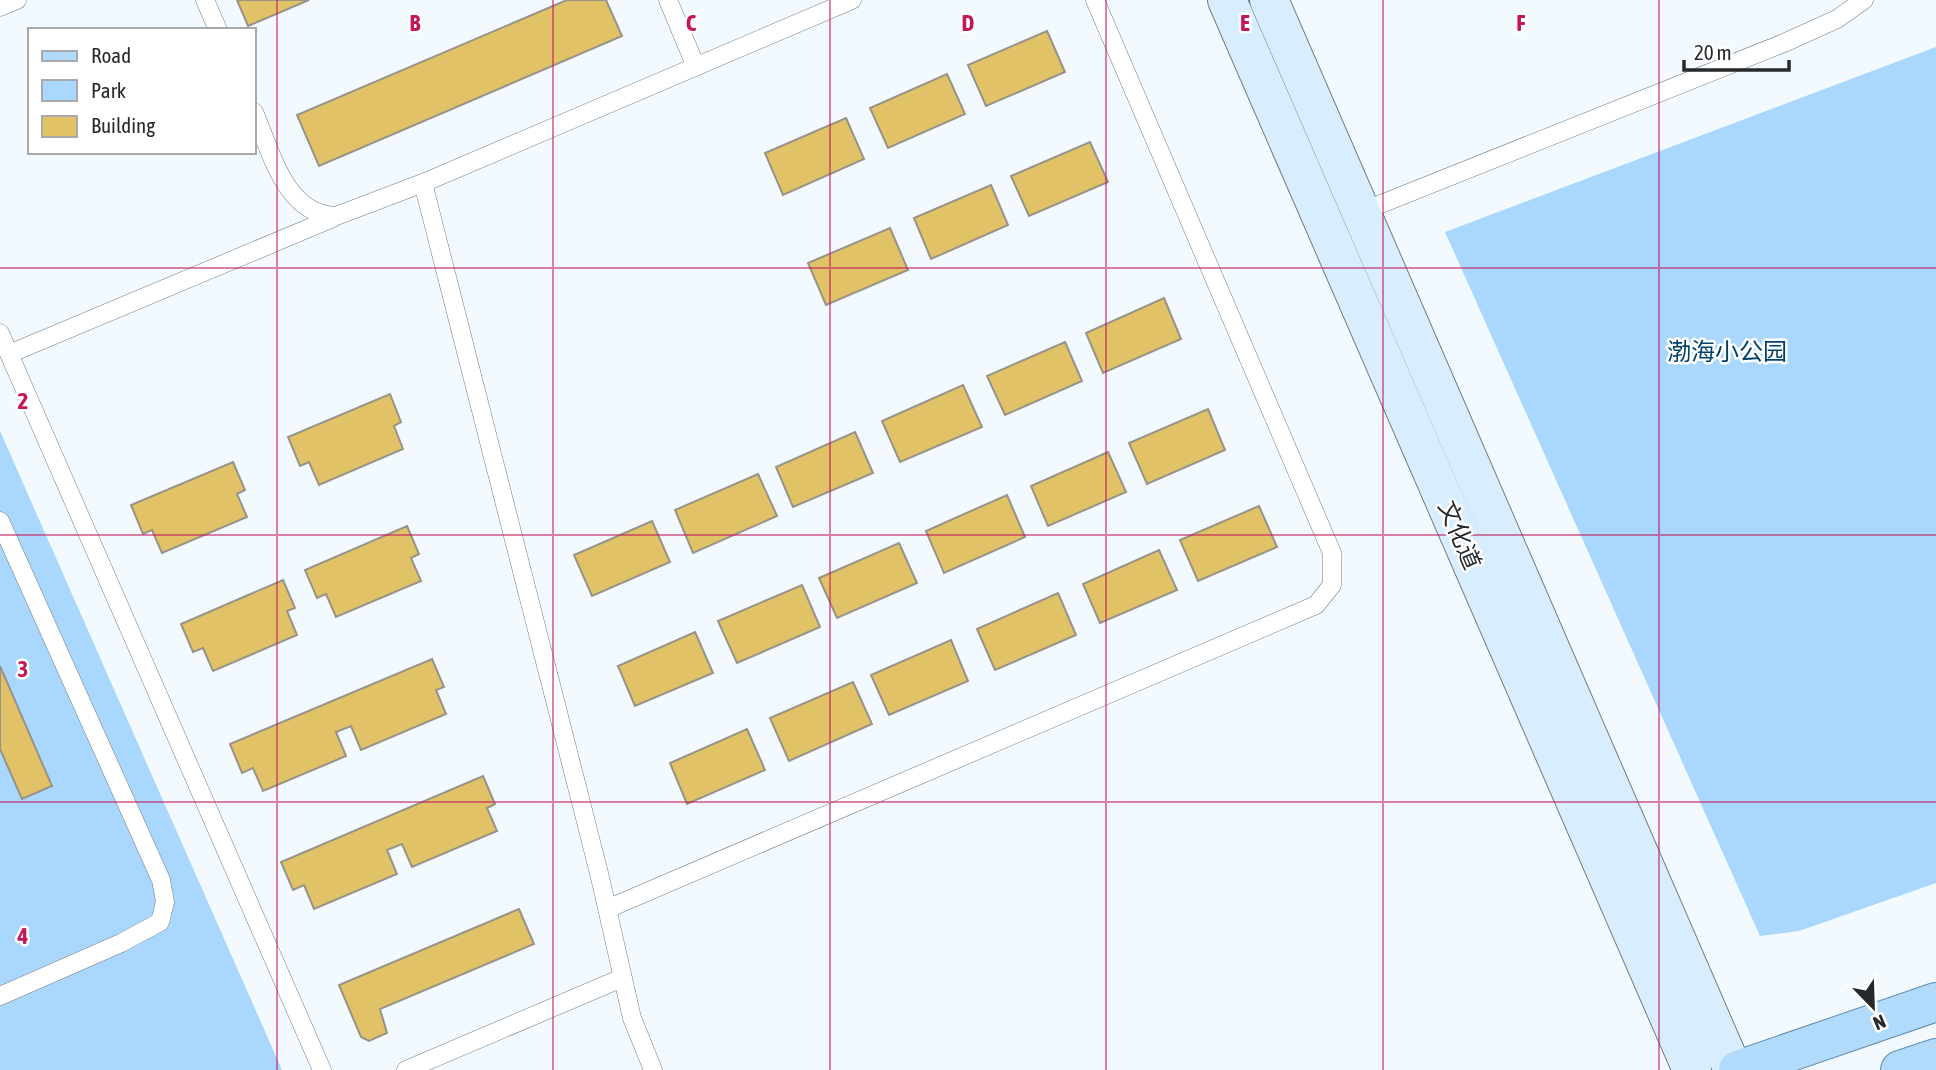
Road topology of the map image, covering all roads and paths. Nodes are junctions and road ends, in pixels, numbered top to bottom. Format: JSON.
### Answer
{"nodes":[{"id":1,"x":17,"y":0,"type":"edge"},
{"id":2,"x":205,"y":0,"type":"edge"},
{"id":3,"x":668,"y":0,"type":"edge"},
{"id":4,"x":852,"y":0,"type":"edge"},
{"id":5,"x":1095,"y":0,"type":"edge"},
{"id":6,"x":1227,"y":0,"type":"edge"},
{"id":7,"x":1269,"y":0,"type":"edge"},
{"id":8,"x":1864,"y":0,"type":"edge"},
{"id":9,"x":0,"y":7,"type":"edge"},
{"id":10,"x":217,"y":28,"type":"edge"},
{"id":11,"x":696,"y":67,"type":"junction"},
{"id":12,"x":256,"y":117,"type":"edge"},
{"id":13,"x":423,"y":183,"type":"junction"},
{"id":14,"x":1361,"y":212,"type":"junction"},
{"id":15,"x":336,"y":216,"type":"junction"},
{"id":16,"x":0,"y":333,"type":"edge"},
{"id":17,"x":9,"y":354,"type":"junction"},
{"id":18,"x":0,"y":521,"type":"edge"},
{"id":19,"x":607,"y":909,"type":"junction"},
{"id":20,"x":622,"y":978,"type":"junction"},
{"id":21,"x":0,"y":996,"type":"edge"},
{"id":22,"x":1936,"y":1002,"type":"edge"},
{"id":23,"x":1936,"y":1058,"type":"edge"},
{"id":24,"x":322,"y":1070,"type":"edge"},
{"id":25,"x":406,"y":1070,"type":"edge"},
{"id":26,"x":653,"y":1070,"type":"edge"},
{"id":27,"x":1692,"y":1070,"type":"edge"},
{"id":28,"x":1736,"y":1070,"type":"edge"},
{"id":29,"x":1900,"y":1070,"type":"edge"}],
"edges":[{"from":1,"to":9,"type":"lane"},
{"from":2,"to":10,"type":"lane"},
{"from":3,"to":11,"type":"lane"},
{"from":4,"to":11,"type":"lane"},
{"from":5,"to":19,"type":"lane"},
{"from":6,"to":27,"type":"main road","name":"文化道"},
{"from":7,"to":14,"type":"main road","name":"文化道"},
{"from":8,"to":14,"type":"lane"},
{"from":11,"to":13,"type":"lane"},
{"from":12,"to":15,"type":"lane"},
{"from":13,"to":15,"type":"lane"},
{"from":13,"to":19,"type":"lane"},
{"from":14,"to":28,"type":"main road","name":"文化道"},
{"from":15,"to":17,"type":"lane"},
{"from":16,"to":17,"type":"lane"},
{"from":17,"to":24,"type":"lane"},
{"from":18,"to":21,"type":"lane"},
{"from":19,"to":20,"type":"lane"},
{"from":20,"to":25,"type":"lane"},
{"from":20,"to":26,"type":"lane"},
{"from":22,"to":28,"type":"main road"},
{"from":23,"to":29,"type":"main road"}]}
